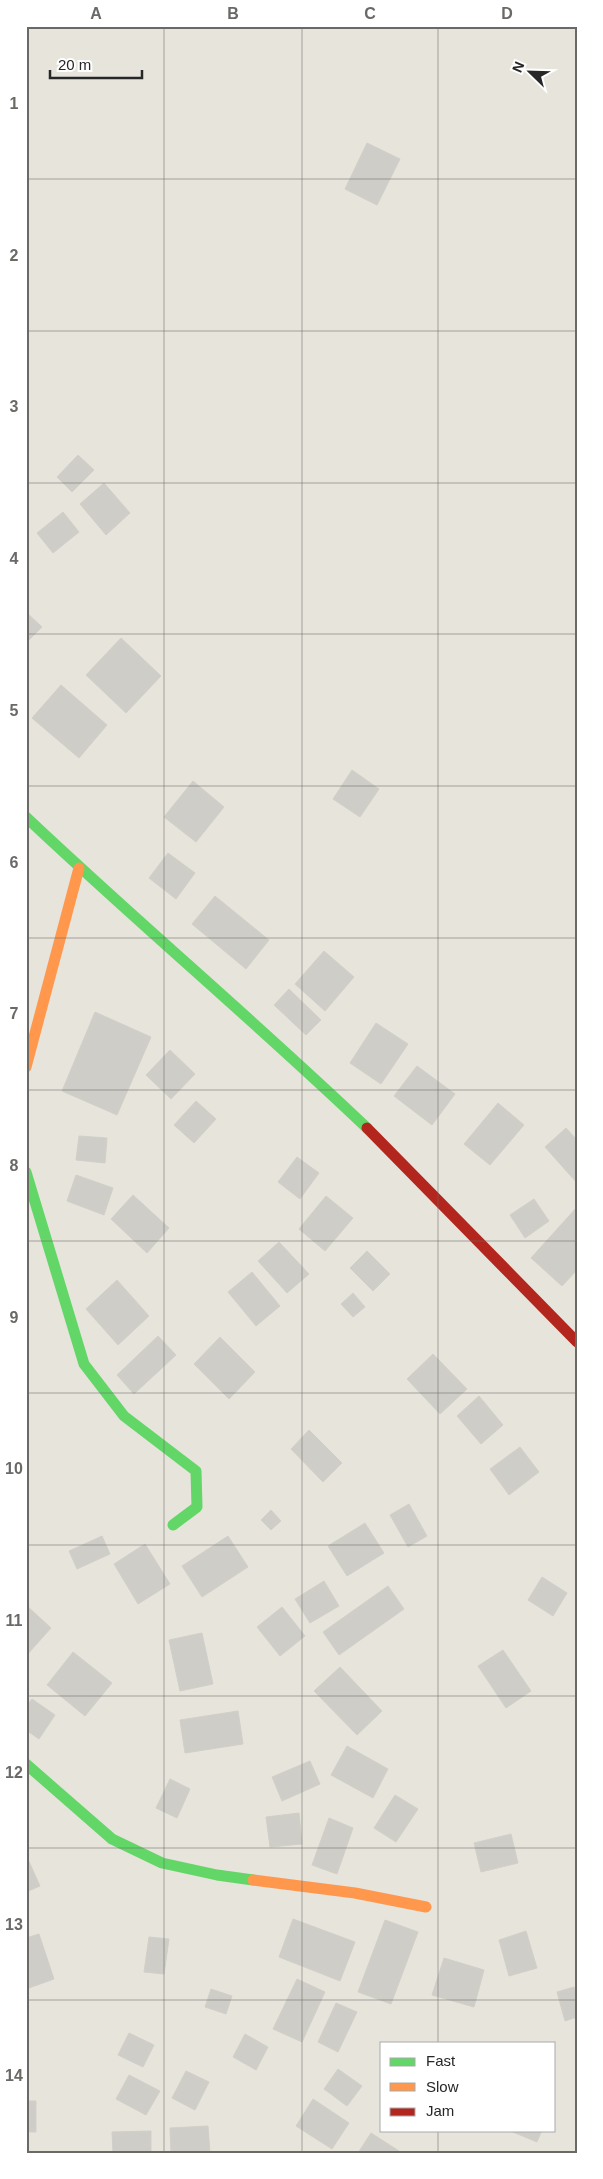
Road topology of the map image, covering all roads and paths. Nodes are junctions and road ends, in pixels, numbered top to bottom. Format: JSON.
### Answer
{"nodes":[{"id":1,"x":26,"y":817,"type":"edge"},
{"id":2,"x":79,"y":868,"type":"junction"},
{"id":3,"x":26,"y":1067,"type":"edge"},
{"id":4,"x":26,"y":1172,"type":"edge"},
{"id":5,"x":577,"y":1342,"type":"edge"},
{"id":6,"x":173,"y":1525,"type":"dead end"},
{"id":7,"x":26,"y":1764,"type":"edge"},
{"id":8,"x":426,"y":1907,"type":"dead end"}],
"edges":[{"from":1,"to":2,"type":"street"},
{"from":2,"to":3,"type":"street"},
{"from":2,"to":5,"type":"street"},
{"from":4,"to":6,"type":"street"},
{"from":7,"to":8,"type":"street"}]}
